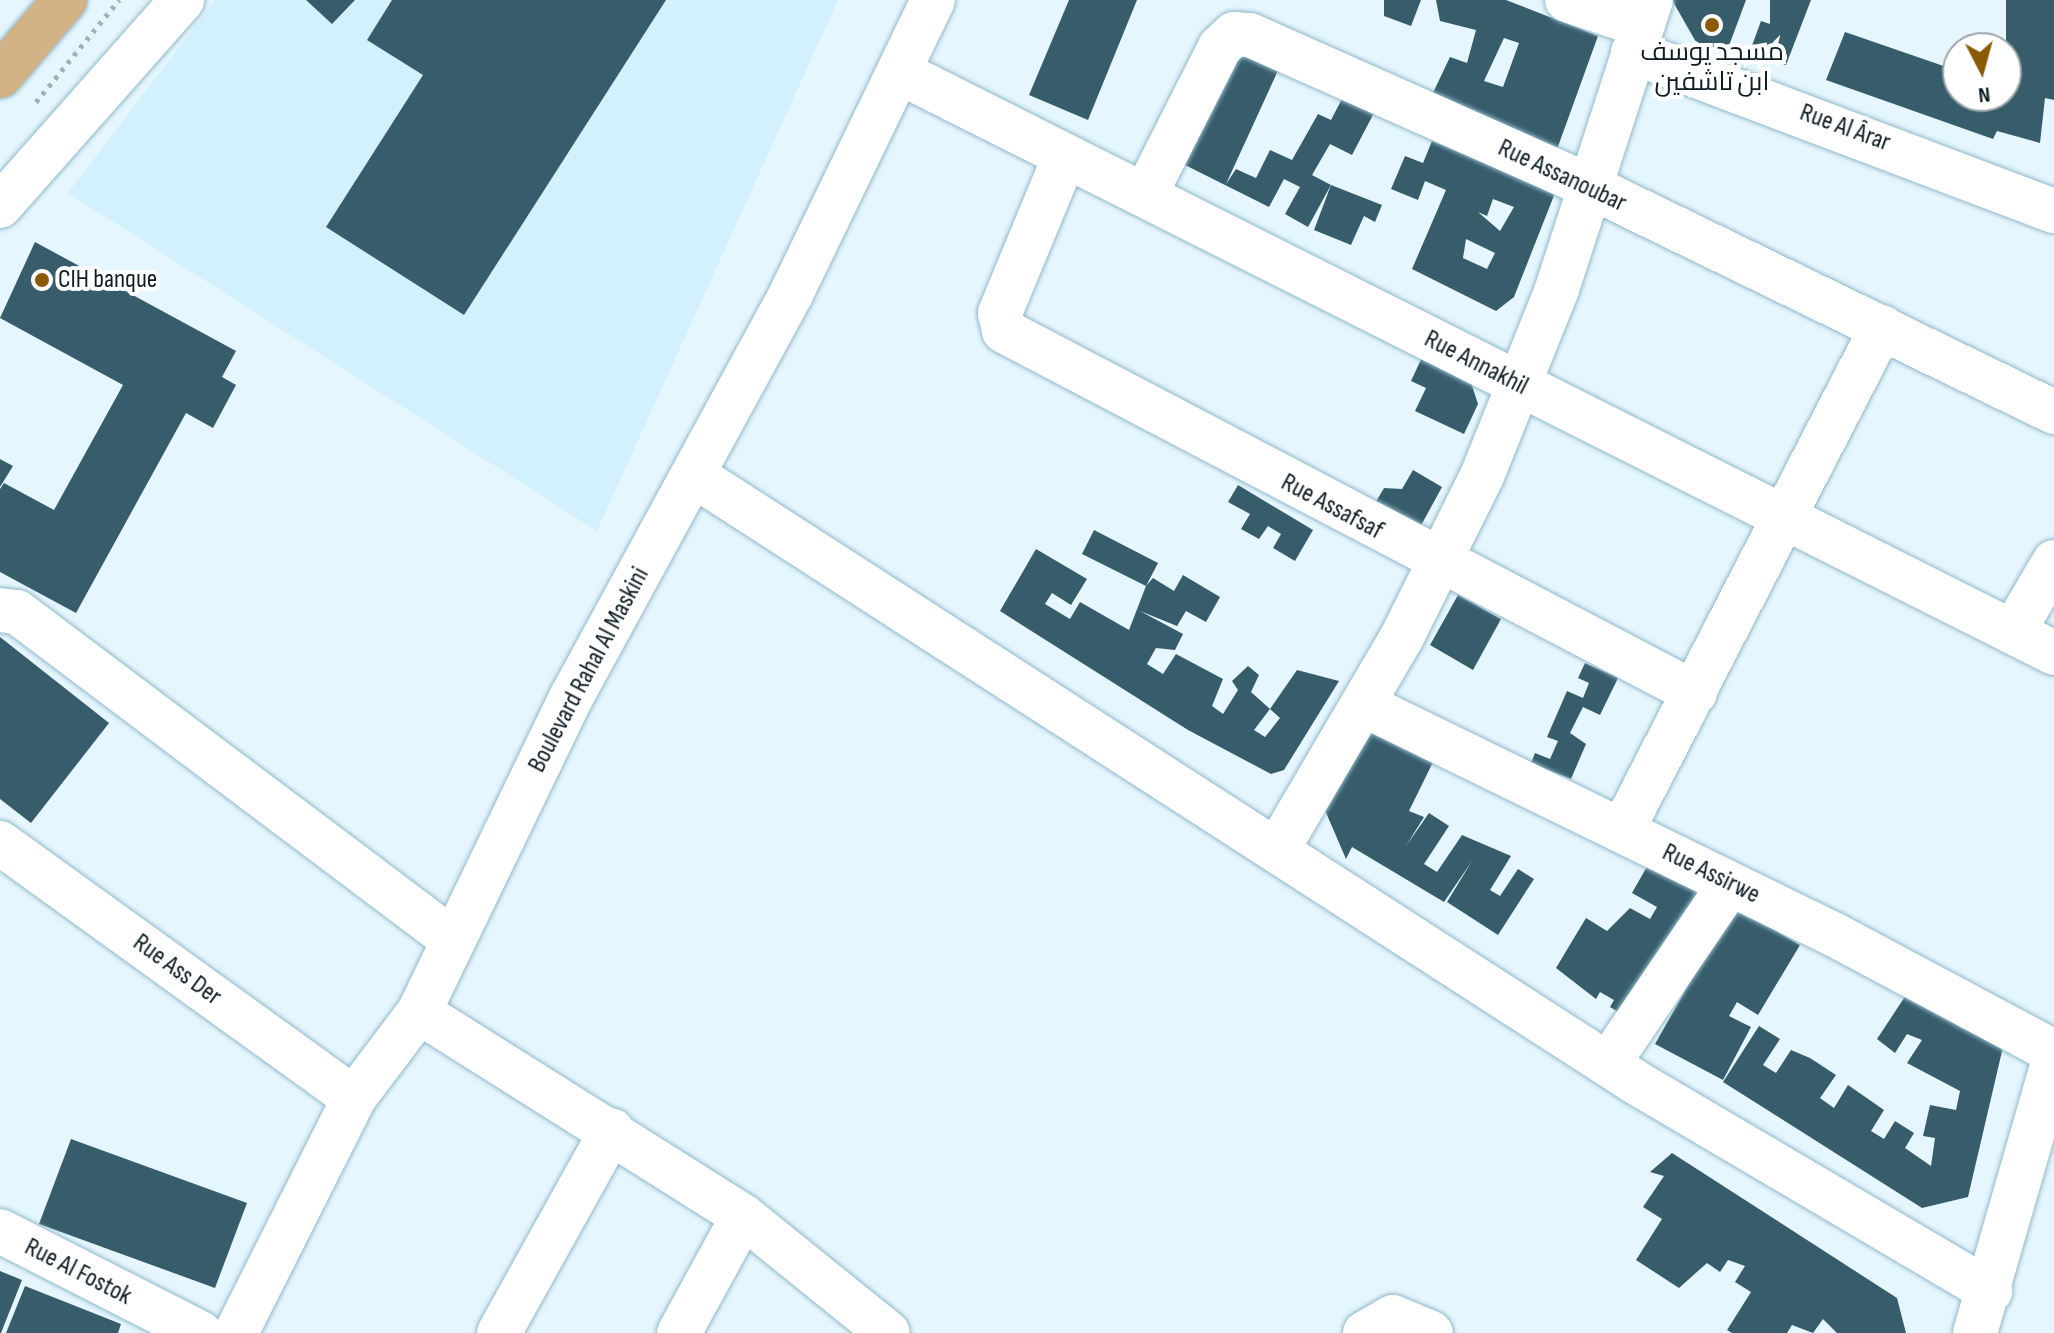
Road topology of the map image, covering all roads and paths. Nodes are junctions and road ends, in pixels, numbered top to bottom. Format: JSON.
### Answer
{"nodes":[{"id":1,"x":119,"y":0,"type":"edge"},
{"id":2,"x":182,"y":0,"type":"edge"},
{"id":3,"x":933,"y":0,"type":"edge"},
{"id":4,"x":1567,"y":0,"type":"edge"},
{"id":5,"x":60,"y":2,"type":"edge"},
{"id":6,"x":1642,"y":26,"type":"edge"},
{"id":7,"x":899,"y":72,"type":"junction"},
{"id":8,"x":0,"y":76,"type":"edge"},
{"id":9,"x":32,"y":107,"type":"dead end"},
{"id":10,"x":1065,"y":156,"type":"junction"},
{"id":11,"x":1591,"y":187,"type":"junction"},
{"id":12,"x":1145,"y":195,"type":"junction"},
{"id":13,"x":0,"y":206,"type":"edge"},
{"id":14,"x":2054,"y":211,"type":"edge"},
{"id":15,"x":1882,"y":327,"type":"junction"},
{"id":16,"x":1519,"y":384,"type":"junction"},
{"id":17,"x":2054,"y":412,"type":"edge"},
{"id":18,"x":695,"y":476,"type":"junction"},
{"id":19,"x":1786,"y":518,"type":"junction"},
{"id":20,"x":2054,"y":562,"type":"edge"},
{"id":21,"x":1437,"y":564,"type":"junction"},
{"id":22,"x":0,"y":610,"type":"edge"},
{"id":23,"x":2013,"y":632,"type":"junction"},
{"id":24,"x":2054,"y":653,"type":"edge"},
{"id":25,"x":1695,"y":693,"type":"junction"},
{"id":26,"x":1364,"y":705,"type":"junction"},
{"id":27,"x":1622,"y":831,"type":"junction"},
{"id":28,"x":0,"y":843,"type":"edge"},
{"id":29,"x":1277,"y":850,"type":"junction"},
{"id":30,"x":1730,"y":884,"type":"junction"},
{"id":31,"x":453,"y":940,"type":"junction"},
{"id":32,"x":419,"y":1012,"type":"junction"},
{"id":33,"x":2054,"y":1052,"type":"edge"},
{"id":34,"x":2054,"y":1059,"type":"edge"},
{"id":35,"x":1608,"y":1064,"type":"junction"},
{"id":36,"x":354,"y":1098,"type":"junction"},
{"id":37,"x":612,"y":1130,"type":"junction"},
{"id":38,"x":743,"y":1216,"type":"junction"},
{"id":39,"x":0,"y":1231,"type":"edge"},
{"id":40,"x":1990,"y":1291,"type":"junction"},
{"id":41,"x":875,"y":1329,"type":"edge"},
{"id":42,"x":200,"y":1333,"type":"edge"},
{"id":43,"x":236,"y":1333,"type":"edge"},
{"id":44,"x":499,"y":1333,"type":"edge"},
{"id":45,"x":679,"y":1333,"type":"edge"},
{"id":46,"x":1365,"y":1333,"type":"edge"},
{"id":47,"x":1431,"y":1333,"type":"edge"},
{"id":48,"x":1975,"y":1333,"type":"edge"}],
"edges":[{"from":1,"to":9,"type":"path"},
{"from":2,"to":13,"type":"street"},
{"from":3,"to":7,"type":"street","name":"Boulevard Rahal Al Maskini"},
{"from":4,"to":6,"type":"street","name":"Rue Al Ârar"},
{"from":5,"to":8,"type":"main road"},
{"from":6,"to":11,"type":"street"},
{"from":6,"to":14,"type":"street","name":"Rue Al Ârar"},
{"from":7,"to":10,"type":"street","name":"Rue Annakhil"},
{"from":7,"to":18,"type":"street","name":"Boulevard Rahal Al Maskini"},
{"from":10,"to":12,"type":"street","name":"Rue Annakhil"},
{"from":10,"to":21,"type":"street","name":"Rue Assafsaf"},
{"from":11,"to":12,"type":"street","name":"Rue Assanoubar"},
{"from":11,"to":15,"type":"street","name":"Rue Assanoubar"},
{"from":11,"to":16,"type":"street"},
{"from":12,"to":16,"type":"street","name":"Rue Annakhil"},
{"from":15,"to":17,"type":"street","name":"Rue Assanoubar"},
{"from":15,"to":19,"type":"street"},
{"from":16,"to":19,"type":"street","name":"Rue Annakhil"},
{"from":16,"to":21,"type":"street"},
{"from":18,"to":29,"type":"street"},
{"from":18,"to":31,"type":"street","name":"Boulevard Rahal Al Maskini"},
{"from":19,"to":23,"type":"street","name":"Rue Annakhil"},
{"from":19,"to":25,"type":"street"},
{"from":20,"to":23,"type":"street"},
{"from":21,"to":25,"type":"street","name":"Rue Assafsaf"},
{"from":21,"to":26,"type":"street"},
{"from":22,"to":31,"type":"street"},
{"from":23,"to":24,"type":"street","name":"Rue Annakhil"},
{"from":25,"to":27,"type":"street"},
{"from":26,"to":27,"type":"street","name":"Rue Assirwe"},
{"from":26,"to":29,"type":"street"},
{"from":27,"to":30,"type":"street","name":"Rue Assirwe"},
{"from":28,"to":36,"type":"street","name":"Rue Ass Der"},
{"from":29,"to":35,"type":"street"},
{"from":30,"to":33,"type":"street","name":"Rue Assirwe"},
{"from":30,"to":35,"type":"street"},
{"from":31,"to":32,"type":"street","name":"Boulevard Rahal Al Maskini"},
{"from":32,"to":36,"type":"street","name":"Boulevard Rahal Al Maskini"},
{"from":32,"to":37,"type":"street"},
{"from":34,"to":40,"type":"street"},
{"from":35,"to":40,"type":"street"},
{"from":36,"to":43,"type":"street","name":"Boulevard Rahal Al Maskini"},
{"from":37,"to":38,"type":"street"},
{"from":37,"to":44,"type":"street"},
{"from":38,"to":41,"type":"street"},
{"from":38,"to":45,"type":"street"},
{"from":39,"to":42,"type":"street","name":"Rue Al Fostok"},
{"from":40,"to":48,"type":"street"},
{"from":46,"to":47,"type":"street"}]}
